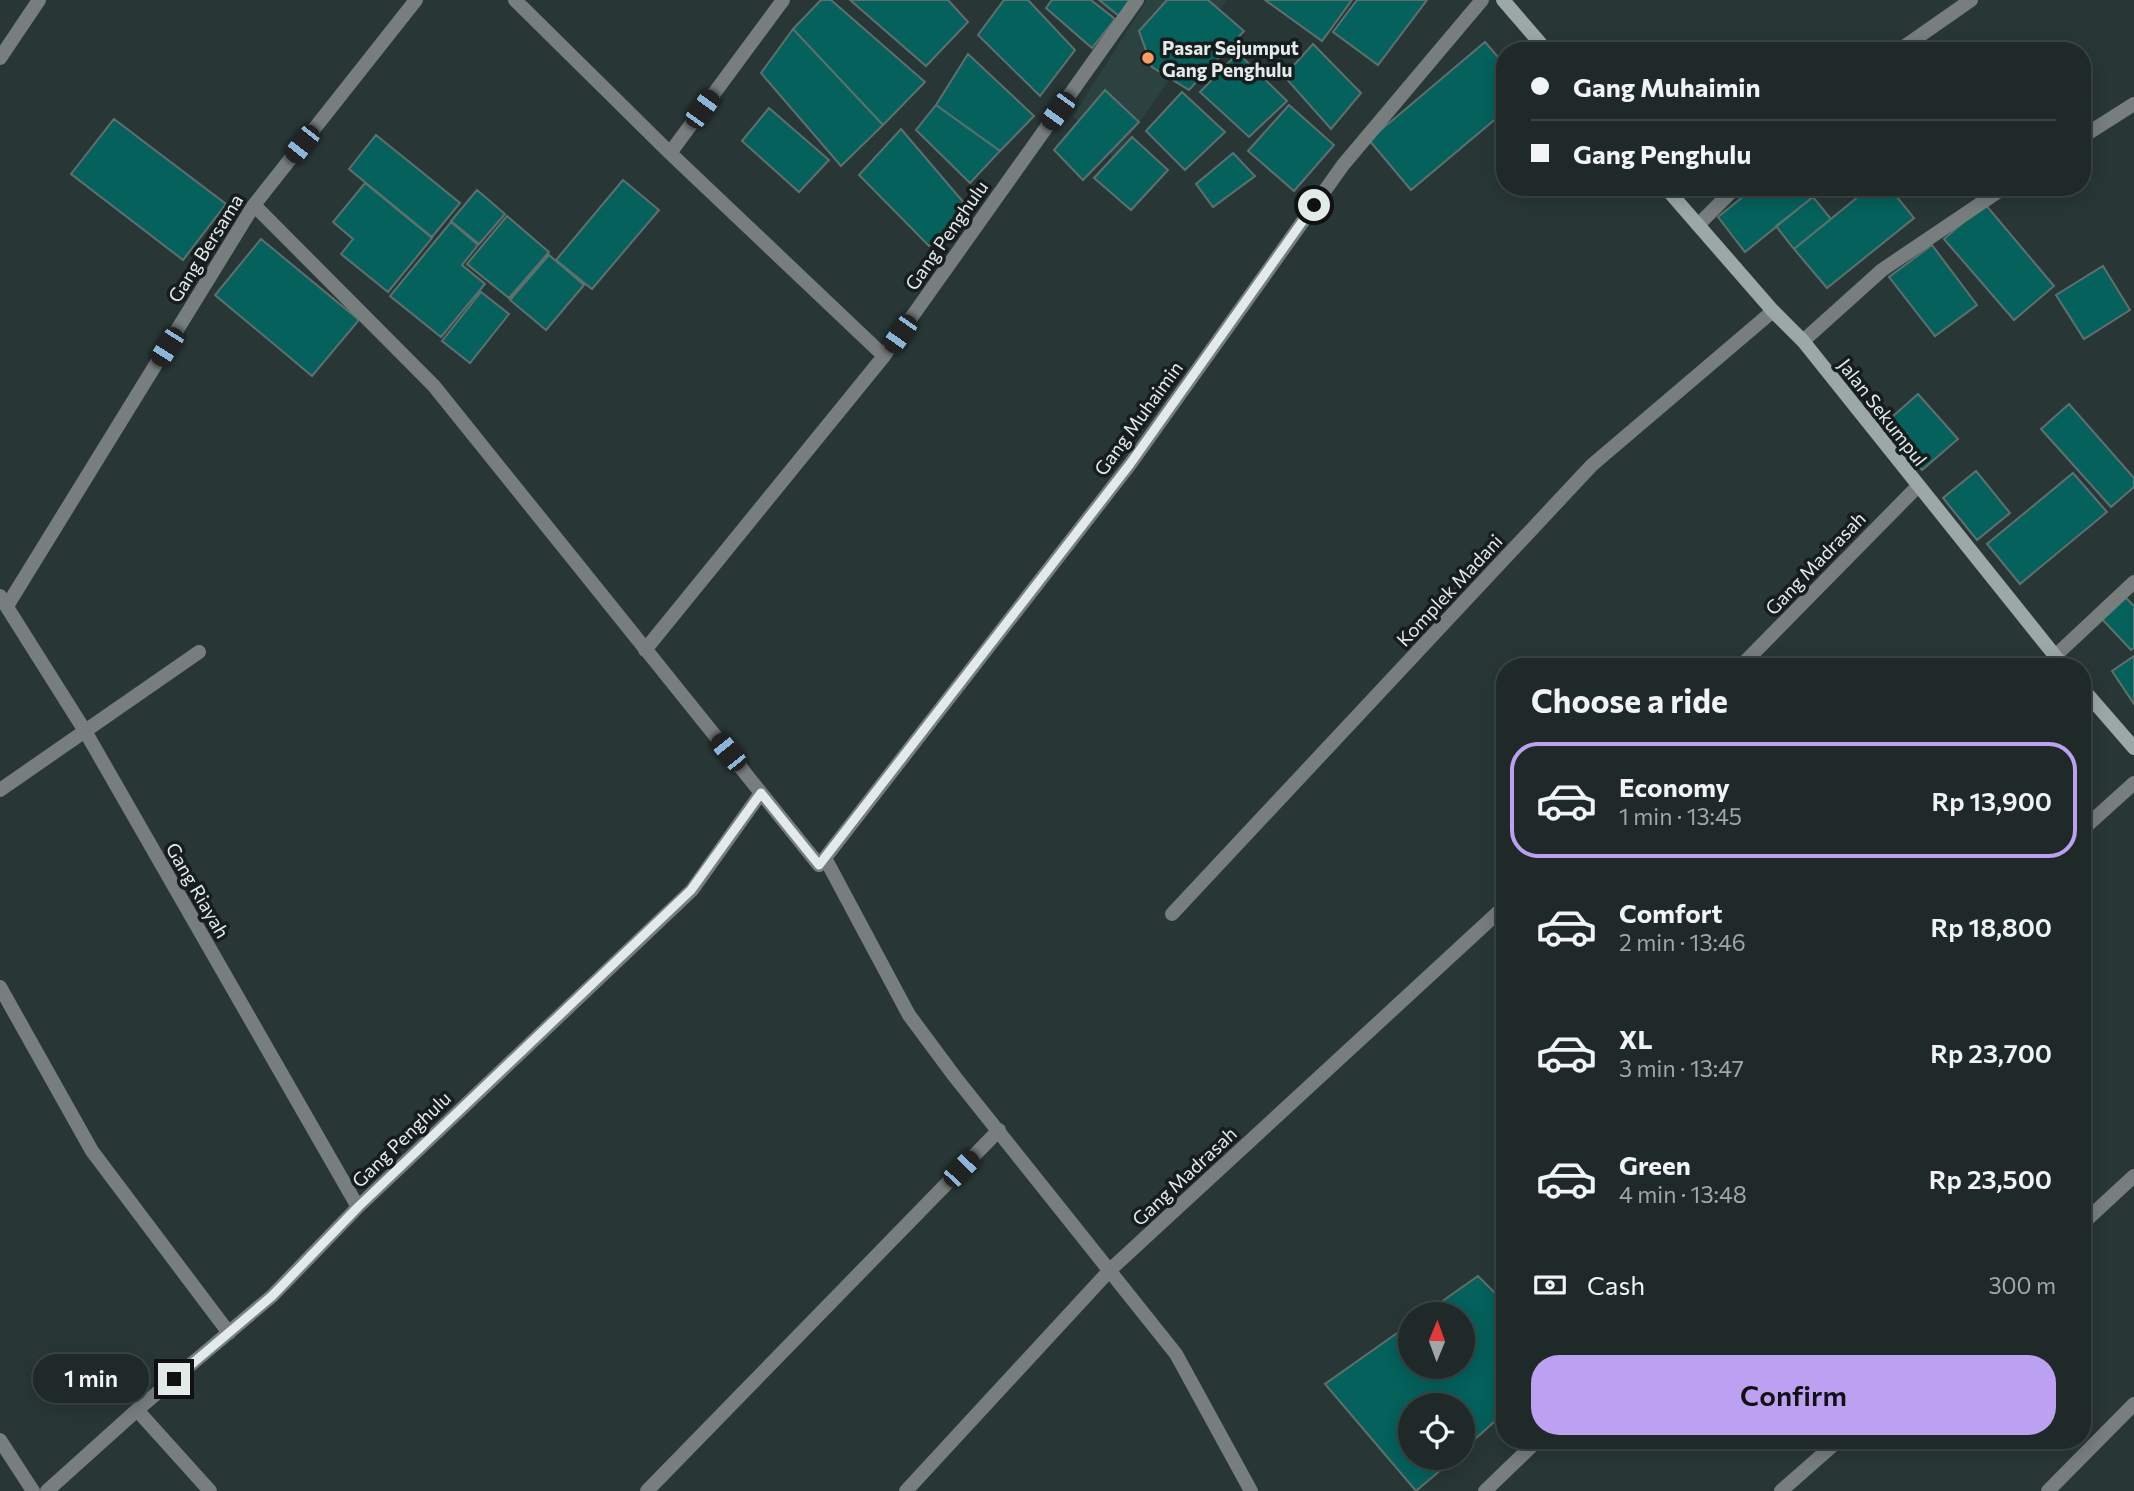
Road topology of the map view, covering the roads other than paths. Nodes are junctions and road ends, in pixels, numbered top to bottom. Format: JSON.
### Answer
{"nodes":[{"id":1,"x":39,"y":0,"type":"edge"},
{"id":2,"x":416,"y":0,"type":"edge"},
{"id":3,"x":515,"y":0,"type":"edge"},
{"id":4,"x":783,"y":0,"type":"edge"},
{"id":5,"x":1137,"y":0,"type":"edge"},
{"id":6,"x":1482,"y":0,"type":"edge"},
{"id":7,"x":1503,"y":0,"type":"edge"},
{"id":8,"x":1971,"y":0,"type":"edge"},
{"id":9,"x":1539,"y":42,"type":"edge"},
{"id":10,"x":1911,"y":42,"type":"edge"},
{"id":11,"x":0,"y":58,"type":"edge"},
{"id":12,"x":2134,"y":104,"type":"edge"},
{"id":13,"x":2091,"y":131,"type":"edge"},
{"id":14,"x":670,"y":153,"type":"junction"},
{"id":15,"x":1673,"y":196,"type":"edge"},
{"id":16,"x":1728,"y":196,"type":"edge"},
{"id":17,"x":1992,"y":196,"type":"edge"},
{"id":18,"x":254,"y":205,"type":"junction"},
{"id":19,"x":1698,"y":225,"type":"junction"},
{"id":20,"x":1773,"y":311,"type":"junction"},
{"id":21,"x":1803,"y":341,"type":"junction"},
{"id":22,"x":884,"y":356,"type":"junction"},
{"id":23,"x":1917,"y":486,"type":"junction"},
{"id":24,"x":2134,"y":582,"type":"edge"},
{"id":25,"x":4,"y":601,"type":"edge"},
{"id":26,"x":645,"y":650,"type":"junction"},
{"id":27,"x":199,"y":652,"type":"dead end"},
{"id":28,"x":1749,"y":658,"type":"edge"},
{"id":29,"x":2057,"y":658,"type":"edge"},
{"id":30,"x":2062,"y":658,"type":"edge"},
{"id":31,"x":2091,"y":698,"type":"edge"},
{"id":32,"x":85,"y":731,"type":"junction"},
{"id":33,"x":2134,"y":748,"type":"edge"},
{"id":34,"x":2134,"y":783,"type":"edge"},
{"id":35,"x":0,"y":790,"type":"edge"},
{"id":36,"x":761,"y":793,"type":"junction"},
{"id":37,"x":2091,"y":822,"type":"edge"},
{"id":38,"x":825,"y":858,"type":"junction"},
{"id":39,"x":1172,"y":914,"type":"dead end"},
{"id":40,"x":1496,"y":914,"type":"edge"},
{"id":41,"x":0,"y":987,"type":"edge"},
{"id":42,"x":999,"y":1130,"type":"junction"},
{"id":43,"x":2134,"y":1176,"type":"edge"},
{"id":44,"x":358,"y":1207,"type":"junction"},
{"id":45,"x":2091,"y":1216,"type":"edge"},
{"id":46,"x":1110,"y":1270,"type":"junction"},
{"id":47,"x":229,"y":1334,"type":"junction"},
{"id":48,"x":2134,"y":1404,"type":"edge"},
{"id":49,"x":137,"y":1410,"type":"junction"},
{"id":50,"x":0,"y":1440,"type":"edge"},
{"id":51,"x":2091,"y":1448,"type":"edge"},
{"id":52,"x":1529,"y":1449,"type":"edge"},
{"id":53,"x":1829,"y":1449,"type":"edge"},
{"id":54,"x":2090,"y":1449,"type":"edge"},
{"id":55,"x":33,"y":1491,"type":"edge"},
{"id":56,"x":47,"y":1491,"type":"edge"},
{"id":57,"x":210,"y":1491,"type":"edge"},
{"id":58,"x":647,"y":1491,"type":"edge"},
{"id":59,"x":906,"y":1491,"type":"edge"},
{"id":60,"x":1251,"y":1491,"type":"edge"},
{"id":61,"x":1485,"y":1491,"type":"edge"},
{"id":62,"x":1781,"y":1491,"type":"edge"},
{"id":63,"x":2048,"y":1491,"type":"edge"}],
"edges":[{"from":1,"to":11,"type":"street"},
{"from":2,"to":18,"type":"street","name":"Gang Bersama"},
{"from":3,"to":14,"type":"street"},
{"from":4,"to":14,"type":"street"},
{"from":5,"to":22,"type":"street","name":"Gang Penghulu"},
{"from":6,"to":38,"type":"street","name":"Gang Muhaimin"},
{"from":7,"to":9,"type":"main road"},
{"from":8,"to":10,"type":"street"},
{"from":12,"to":13,"type":"street"},
{"from":14,"to":22,"type":"street"},
{"from":15,"to":19,"type":"main road","name":"Jalan Sekumpul"},
{"from":16,"to":19,"type":"street"},
{"from":17,"to":21,"type":"street"},
{"from":18,"to":25,"type":"street","name":"Gang Bersama"},
{"from":18,"to":26,"type":"street"},
{"from":19,"to":20,"type":"main road","name":"Jalan Sekumpul"},
{"from":20,"to":21,"type":"main road","name":"Jalan Sekumpul"},
{"from":20,"to":39,"type":"street","name":"Komplek Madani"},
{"from":21,"to":23,"type":"main road","name":"Jalan Sekumpul"},
{"from":22,"to":26,"type":"street","name":"Gang Penghulu"},
{"from":23,"to":28,"type":"street","name":"Gang Madrasah"},
{"from":23,"to":29,"type":"main road","name":"Jalan Sekumpul"},
{"from":24,"to":30,"type":"street"},
{"from":25,"to":32,"type":"street","name":"Gang Riayah"},
{"from":26,"to":36,"type":"street"},
{"from":27,"to":32,"type":"street"},
{"from":31,"to":33,"type":"main road"},
{"from":32,"to":35,"type":"street"},
{"from":32,"to":44,"type":"street","name":"Gang Riayah"},
{"from":34,"to":37,"type":"street"},
{"from":36,"to":38,"type":"street"},
{"from":36,"to":44,"type":"street","name":"Gang Penghulu"},
{"from":38,"to":42,"type":"street"},
{"from":40,"to":46,"type":"street","name":"Gang Madrasah"},
{"from":41,"to":47,"type":"street"},
{"from":42,"to":46,"type":"street"},
{"from":42,"to":58,"type":"street"},
{"from":43,"to":45,"type":"street"},
{"from":44,"to":47,"type":"street","name":"Gang Penghulu"},
{"from":46,"to":59,"type":"street","name":"Gang Madrasah"},
{"from":46,"to":60,"type":"street"},
{"from":47,"to":49,"type":"street","name":"Gang Penghulu"},
{"from":48,"to":51,"type":"street"},
{"from":49,"to":56,"type":"street","name":"Gang Penghulu"},
{"from":49,"to":57,"type":"street"},
{"from":50,"to":55,"type":"street"},
{"from":52,"to":61,"type":"street"},
{"from":53,"to":62,"type":"street"},
{"from":54,"to":63,"type":"street"}]}
